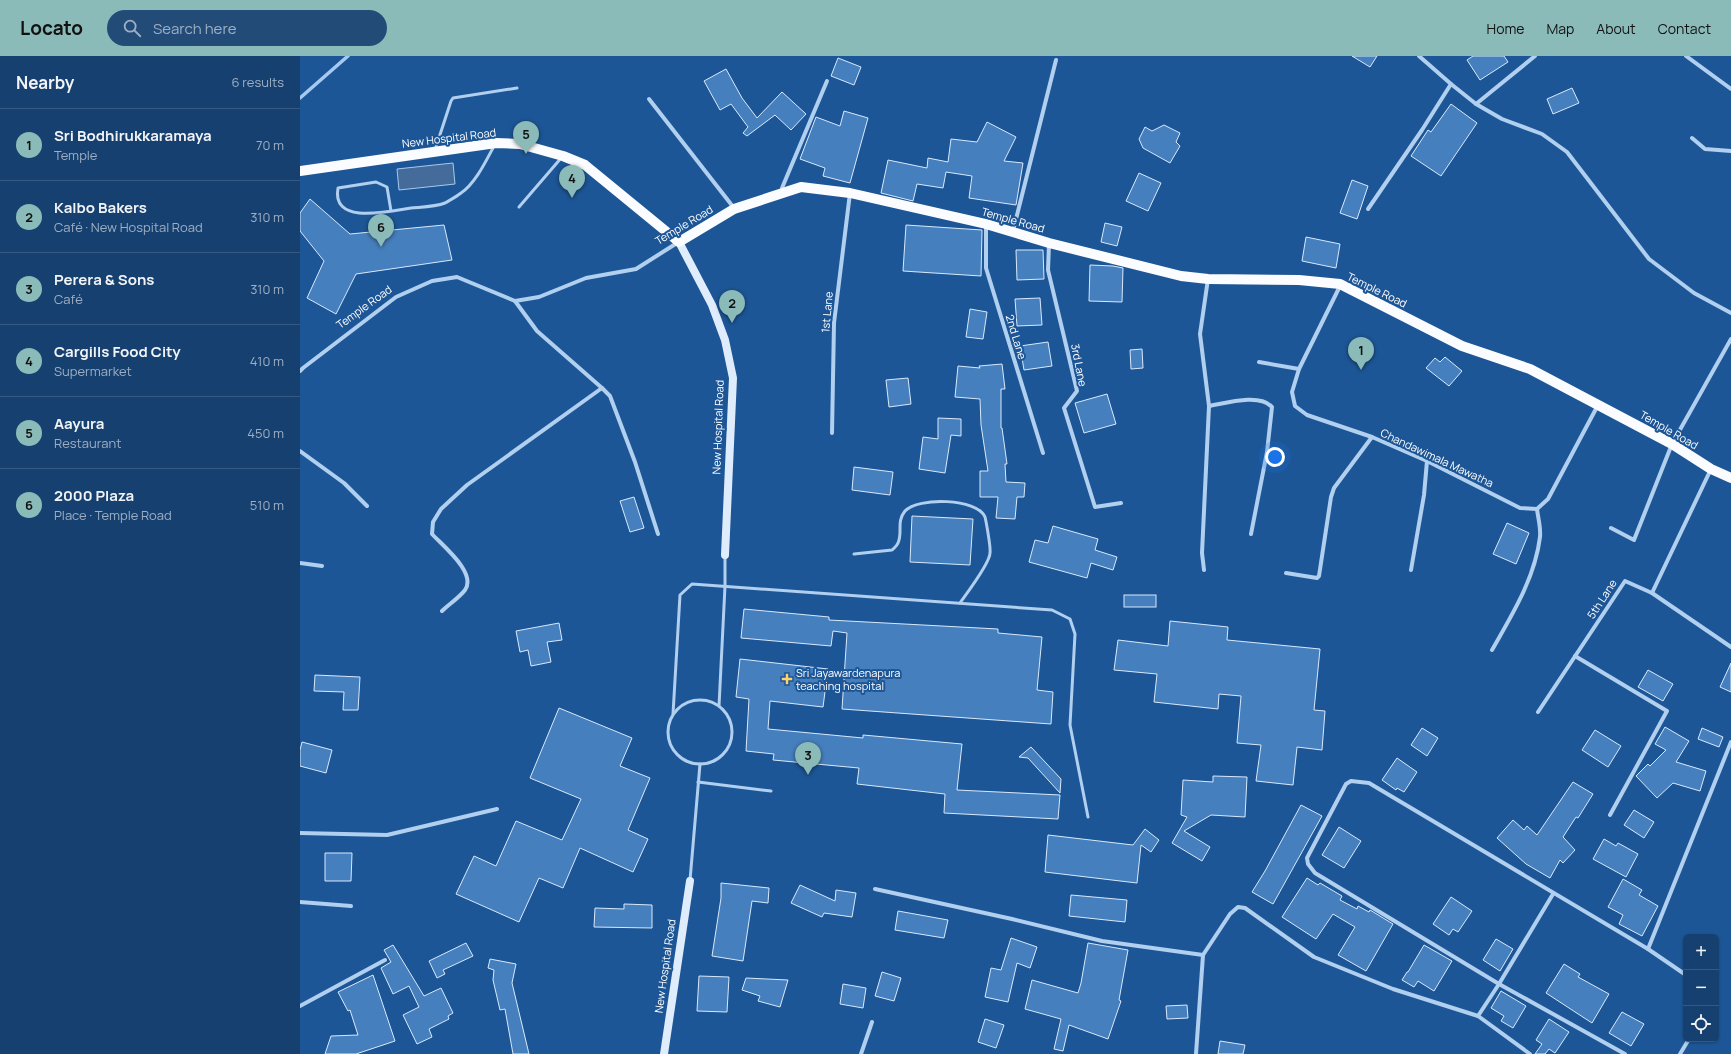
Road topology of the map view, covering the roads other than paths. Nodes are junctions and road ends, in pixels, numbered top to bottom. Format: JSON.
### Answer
{"nodes":[{"id":1,"x":1419,"y":56,"type":"edge"},
{"id":2,"x":1535,"y":56,"type":"edge"},
{"id":3,"x":1686,"y":56,"type":"edge"},
{"id":4,"x":1056,"y":60,"type":"dead end"},
{"id":5,"x":827,"y":81,"type":"dead end"},
{"id":6,"x":1451,"y":84,"type":"junction"},
{"id":7,"x":517,"y":88,"type":"dead end"},
{"id":8,"x":1731,"y":89,"type":"edge"},
{"id":9,"x":649,"y":99,"type":"dead end"},
{"id":10,"x":1476,"y":104,"type":"junction"},
{"id":11,"x":1692,"y":138,"type":"dead end"},
{"id":12,"x":496,"y":143,"type":"junction"},
{"id":13,"x":1731,"y":151,"type":"edge"},
{"id":14,"x":434,"y":152,"type":"junction"},
{"id":15,"x":563,"y":156,"type":"junction"},
{"id":16,"x":300,"y":171,"type":"edge"},
{"id":17,"x":783,"y":192,"type":"junction"},
{"id":18,"x":850,"y":193,"type":"junction"},
{"id":19,"x":519,"y":207,"type":"dead end"},
{"id":20,"x":734,"y":209,"type":"junction"},
{"id":21,"x":1368,"y":209,"type":"dead end"},
{"id":22,"x":391,"y":211,"type":"junction"},
{"id":23,"x":986,"y":224,"type":"junction"},
{"id":24,"x":1013,"y":231,"type":"junction"},
{"id":25,"x":679,"y":242,"type":"junction"},
{"id":26,"x":1049,"y":242,"type":"junction"},
{"id":27,"x":1208,"y":279,"type":"junction"},
{"id":28,"x":1340,"y":284,"type":"junction"},
{"id":29,"x":515,"y":301,"type":"junction"},
{"id":30,"x":1731,"y":313,"type":"edge"},
{"id":31,"x":1731,"y":339,"type":"edge"},
{"id":32,"x":1259,"y":362,"type":"dead end"},
{"id":33,"x":1299,"y":369,"type":"junction"},
{"id":34,"x":300,"y":371,"type":"edge"},
{"id":35,"x":602,"y":388,"type":"junction"},
{"id":36,"x":1598,"y":405,"type":"junction"},
{"id":37,"x":1209,"y":406,"type":"junction"},
{"id":38,"x":832,"y":433,"type":"dead end"},
{"id":39,"x":1372,"y":437,"type":"junction"},
{"id":40,"x":1672,"y":444,"type":"junction"},
{"id":41,"x":300,"y":451,"type":"edge"},
{"id":42,"x":1043,"y":454,"type":"dead end"},
{"id":43,"x":1427,"y":461,"type":"junction"},
{"id":44,"x":1711,"y":469,"type":"junction"},
{"id":45,"x":1731,"y":478,"type":"edge"},
{"id":46,"x":1121,"y":503,"type":"dead end"},
{"id":47,"x":367,"y":506,"type":"dead end"},
{"id":48,"x":1537,"y":509,"type":"junction"},
{"id":49,"x":1611,"y":528,"type":"dead end"},
{"id":50,"x":658,"y":534,"type":"dead end"},
{"id":51,"x":1251,"y":534,"type":"dead end"},
{"id":52,"x":854,"y":554,"type":"dead end"},
{"id":53,"x":725,"y":555,"type":"joint"},
{"id":54,"x":300,"y":563,"type":"edge"},
{"id":55,"x":322,"y":566,"type":"dead end"},
{"id":56,"x":1204,"y":570,"type":"dead end"},
{"id":57,"x":1411,"y":570,"type":"dead end"},
{"id":58,"x":1286,"y":573,"type":"dead end"},
{"id":59,"x":725,"y":586,"type":"junction"},
{"id":60,"x":1652,"y":594,"type":"junction"},
{"id":61,"x":960,"y":603,"type":"junction"},
{"id":62,"x":442,"y":611,"type":"dead end"},
{"id":63,"x":1731,"y":647,"type":"edge"},
{"id":64,"x":1492,"y":650,"type":"dead end"},
{"id":65,"x":1575,"y":656,"type":"junction"},
{"id":66,"x":719,"y":706,"type":"junction"},
{"id":67,"x":1538,"y":712,"type":"dead end"},
{"id":68,"x":673,"y":714,"type":"junction"},
{"id":69,"x":1731,"y":742,"type":"edge"},
{"id":70,"x":700,"y":764,"type":"junction"},
{"id":71,"x":698,"y":782,"type":"junction"},
{"id":72,"x":771,"y":791,"type":"dead end"},
{"id":73,"x":497,"y":809,"type":"dead end"},
{"id":74,"x":1610,"y":815,"type":"dead end"},
{"id":75,"x":1088,"y":817,"type":"dead end"},
{"id":76,"x":300,"y":833,"type":"edge"},
{"id":77,"x":690,"y":881,"type":"joint"},
{"id":78,"x":875,"y":889,"type":"dead end"},
{"id":79,"x":1553,"y":894,"type":"junction"},
{"id":80,"x":300,"y":902,"type":"edge"},
{"id":81,"x":351,"y":906,"type":"dead end"},
{"id":82,"x":1648,"y":949,"type":"junction"},
{"id":83,"x":1203,"y":955,"type":"junction"},
{"id":84,"x":385,"y":960,"type":"dead end"},
{"id":85,"x":1683,"y":972,"type":"edge"},
{"id":86,"x":1499,"y":984,"type":"junction"},
{"id":87,"x":300,"y":1006,"type":"edge"},
{"id":88,"x":1478,"y":1016,"type":"junction"},
{"id":89,"x":872,"y":1022,"type":"dead end"},
{"id":90,"x":1687,"y":1042,"type":"edge"},
{"id":91,"x":664,"y":1054,"type":"edge"},
{"id":92,"x":861,"y":1054,"type":"edge"},
{"id":93,"x":1196,"y":1054,"type":"edge"},
{"id":94,"x":1530,"y":1054,"type":"edge"},
{"id":95,"x":1625,"y":1054,"type":"edge"},
{"id":96,"x":1680,"y":1054,"type":"edge"}],
"edges":[{"from":1,"to":6,"type":"street"},
{"from":2,"to":10,"type":"street"},
{"from":3,"to":8,"type":"street"},
{"from":4,"to":24,"type":"street"},
{"from":5,"to":17,"type":"street"},
{"from":6,"to":10,"type":"street"},
{"from":6,"to":21,"type":"street"},
{"from":7,"to":14,"type":"lane"},
{"from":9,"to":20,"type":"street"},
{"from":10,"to":30,"type":"street"},
{"from":11,"to":13,"type":"street"},
{"from":12,"to":14,"type":"main road","name":"New Hospital Road"},
{"from":12,"to":15,"type":"main road","name":"New Hospital Road"},
{"from":12,"to":22,"type":"lane"},
{"from":14,"to":16,"type":"main road","name":"New Hospital Road"},
{"from":15,"to":19,"type":"lane"},
{"from":15,"to":25,"type":"main road","name":"New Hospital Road"},
{"from":17,"to":18,"type":"main road","name":"Temple Road"},
{"from":17,"to":20,"type":"main road","name":"Temple Road"},
{"from":18,"to":23,"type":"main road","name":"Temple Road"},
{"from":18,"to":38,"type":"street","name":"1st Lane"},
{"from":20,"to":25,"type":"main road","name":"Temple Road"},
{"from":22,"to":22,"type":"lane"},
{"from":23,"to":24,"type":"main road","name":"Temple Road"},
{"from":23,"to":42,"type":"street","name":"2nd Lane"},
{"from":24,"to":26,"type":"main road","name":"Temple Road"},
{"from":25,"to":29,"type":"street","name":"Temple Road"},
{"from":25,"to":53,"type":"street","name":"New Hospital Road"},
{"from":26,"to":27,"type":"main road","name":"Temple Road"},
{"from":26,"to":46,"type":"street","name":"3rd Lane"},
{"from":27,"to":28,"type":"main road","name":"Temple Road"},
{"from":27,"to":37,"type":"street"},
{"from":28,"to":33,"type":"street","name":"Chandawimala Mawatha"},
{"from":28,"to":36,"type":"main road","name":"Temple Road"},
{"from":29,"to":34,"type":"street","name":"Temple Road"},
{"from":29,"to":35,"type":"street"},
{"from":31,"to":40,"type":"street"},
{"from":32,"to":33,"type":"street"},
{"from":33,"to":39,"type":"street","name":"Chandawimala Mawatha"},
{"from":35,"to":50,"type":"street"},
{"from":35,"to":62,"type":"street"},
{"from":36,"to":40,"type":"main road","name":"Temple Road"},
{"from":36,"to":48,"type":"street"},
{"from":37,"to":51,"type":"street"},
{"from":37,"to":56,"type":"street"},
{"from":39,"to":43,"type":"street","name":"Chandawimala Mawatha"},
{"from":39,"to":58,"type":"street"},
{"from":40,"to":44,"type":"main road","name":"Temple Road"},
{"from":40,"to":49,"type":"street"},
{"from":41,"to":47,"type":"street"},
{"from":43,"to":48,"type":"street","name":"Chandawimala Mawatha"},
{"from":43,"to":57,"type":"street"},
{"from":44,"to":45,"type":"main road","name":"Temple Road"},
{"from":44,"to":60,"type":"street"},
{"from":48,"to":64,"type":"street"},
{"from":52,"to":61,"type":"lane"},
{"from":53,"to":59,"type":"lane"},
{"from":54,"to":55,"type":"street"},
{"from":59,"to":61,"type":"lane"},
{"from":59,"to":66,"type":"lane"},
{"from":59,"to":68,"type":"lane"},
{"from":60,"to":63,"type":"street","name":"5th Lane"},
{"from":60,"to":65,"type":"street","name":"5th Lane"},
{"from":61,"to":75,"type":"lane"},
{"from":65,"to":67,"type":"street","name":"5th Lane"},
{"from":65,"to":74,"type":"street"},
{"from":66,"to":68,"type":"lane"},
{"from":66,"to":70,"type":"lane"},
{"from":68,"to":70,"type":"lane"},
{"from":69,"to":82,"type":"street"},
{"from":70,"to":71,"type":"lane"},
{"from":71,"to":72,"type":"lane"},
{"from":71,"to":77,"type":"lane"},
{"from":73,"to":76,"type":"street"},
{"from":77,"to":91,"type":"street","name":"New Hospital Road"},
{"from":78,"to":83,"type":"street"},
{"from":79,"to":82,"type":"street"},
{"from":79,"to":86,"type":"street"},
{"from":79,"to":86,"type":"street"},
{"from":80,"to":81,"type":"street"},
{"from":82,"to":85,"type":"street"},
{"from":83,"to":88,"type":"street"},
{"from":83,"to":93,"type":"street"},
{"from":84,"to":87,"type":"street"},
{"from":86,"to":88,"type":"street"},
{"from":86,"to":95,"type":"street"},
{"from":88,"to":94,"type":"street"},
{"from":89,"to":92,"type":"street"},
{"from":90,"to":96,"type":"street"}]}
